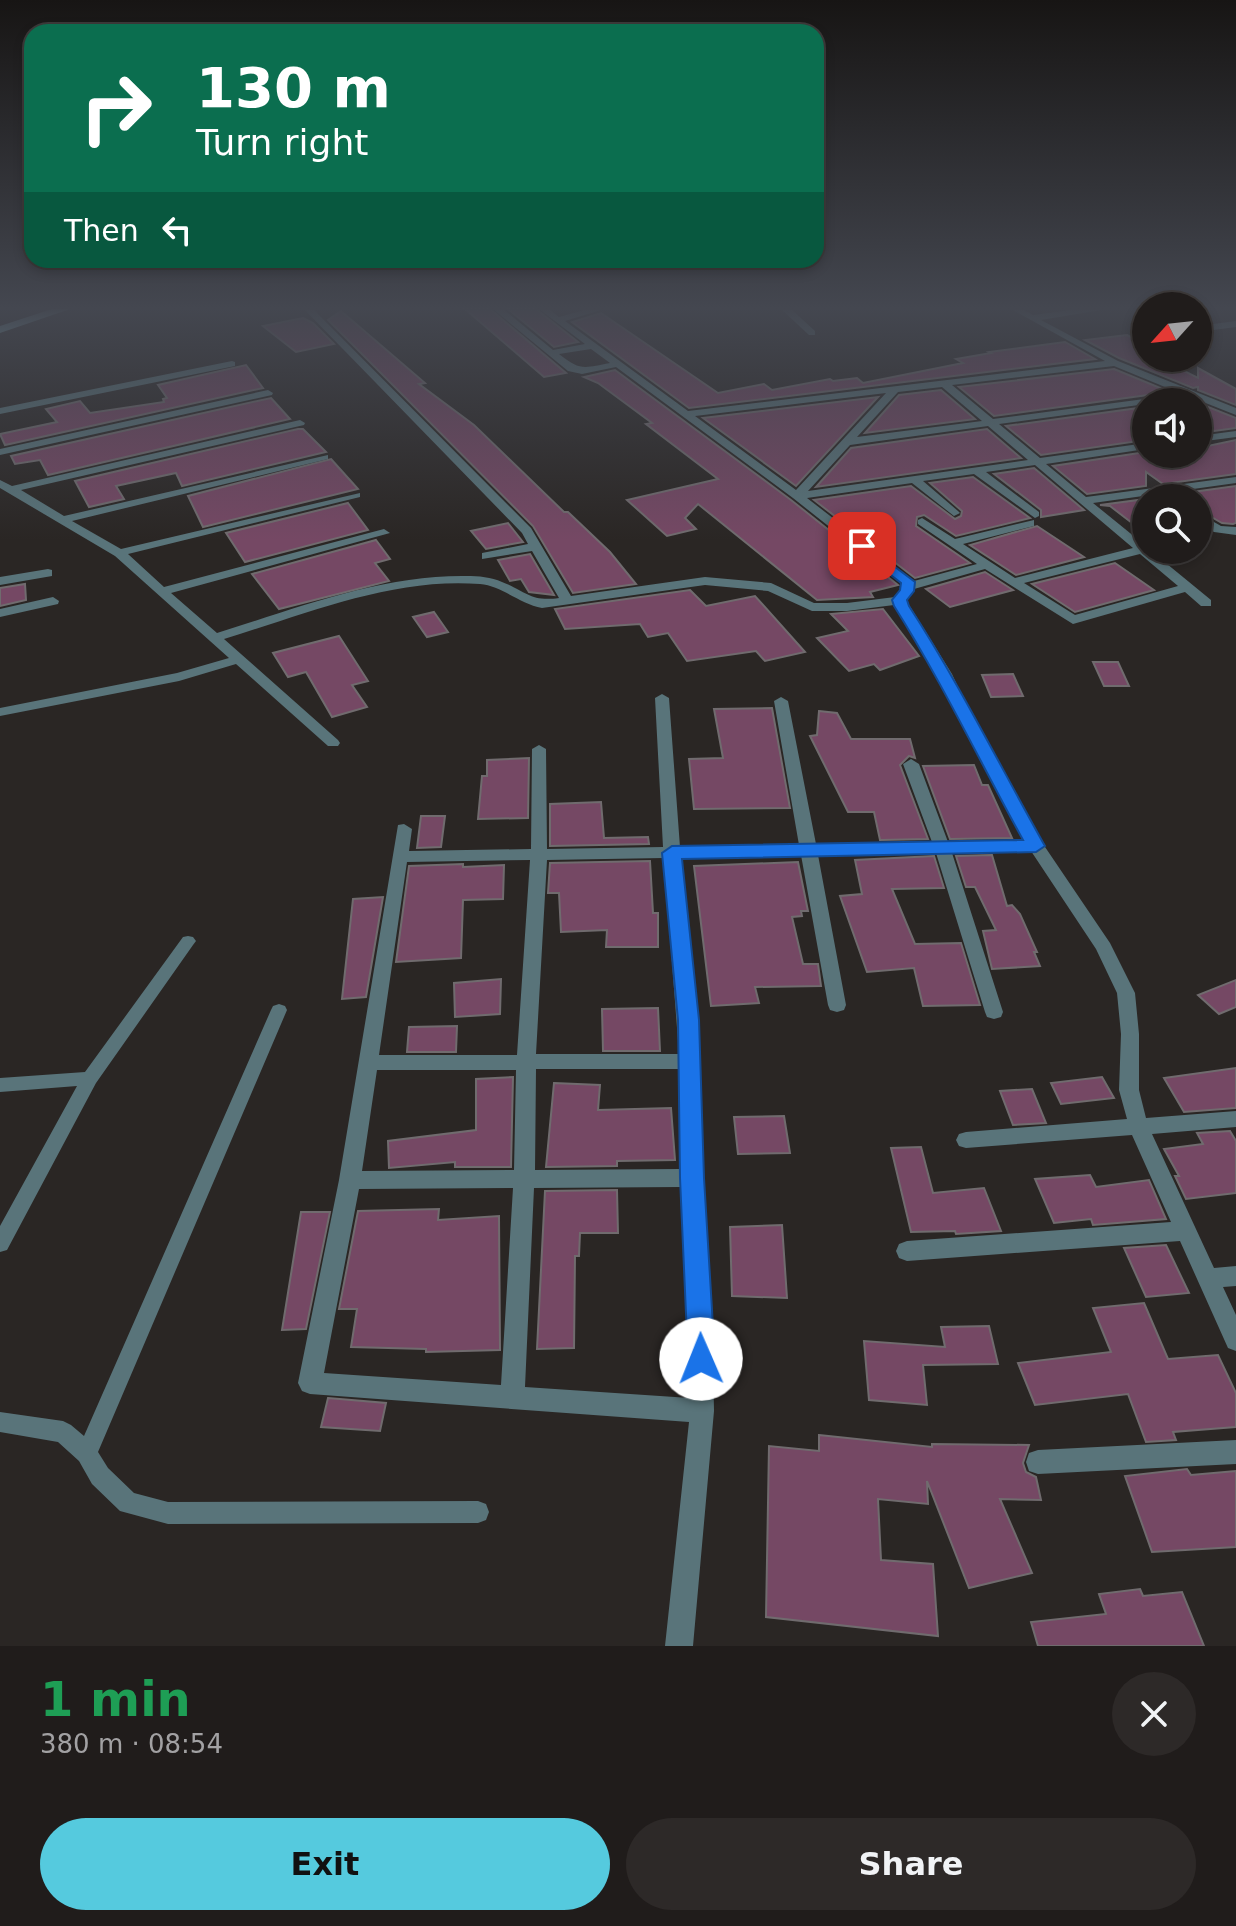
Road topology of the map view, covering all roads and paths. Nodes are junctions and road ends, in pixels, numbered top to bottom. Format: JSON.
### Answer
{"nodes":[{"id":1,"x":124,"y":386,"type":"edge"},
{"id":2,"x":384,"y":386,"type":"edge"},
{"id":3,"x":647,"y":386,"type":"edge"},
{"id":4,"x":940,"y":386,"type":"edge"},
{"id":5,"x":947,"y":386,"type":"edge"},
{"id":6,"x":893,"y":392,"type":"junction"},
{"id":7,"x":268,"y":393,"type":"dead end"},
{"id":8,"x":1212,"y":403,"type":"edge"},
{"id":9,"x":1132,"y":404,"type":"edge"},
{"id":10,"x":0,"y":411,"type":"edge"},
{"id":11,"x":1236,"y":412,"type":"edge"},
{"id":12,"x":686,"y":414,"type":"junction"},
{"id":13,"x":300,"y":423,"type":"dead end"},
{"id":14,"x":995,"y":424,"type":"junction"},
{"id":15,"x":1236,"y":434,"type":"edge"},
{"id":16,"x":1212,"y":437,"type":"edge"},
{"id":17,"x":847,"y":442,"type":"junction"},
{"id":18,"x":1132,"y":448,"type":"edge"},
{"id":19,"x":0,"y":452,"type":"edge"},
{"id":20,"x":324,"y":457,"type":"dead end"},
{"id":21,"x":1040,"y":462,"type":"junction"},
{"id":22,"x":977,"y":471,"type":"junction"},
{"id":23,"x":914,"y":479,"type":"junction"},
{"id":24,"x":1236,"y":480,"type":"edge"},
{"id":25,"x":1212,"y":485,"type":"edge"},
{"id":26,"x":6,"y":486,"type":"edge"},
{"id":27,"x":356,"y":495,"type":"dead end"},
{"id":28,"x":797,"y":496,"type":"junction"},
{"id":29,"x":1132,"y":497,"type":"edge"},
{"id":30,"x":1087,"y":500,"type":"junction"},
{"id":31,"x":954,"y":513,"type":"dead end"},
{"id":32,"x":64,"y":519,"type":"junction"},
{"id":33,"x":922,"y":522,"type":"dead end"},
{"id":34,"x":1212,"y":525,"type":"edge"},
{"id":35,"x":1236,"y":531,"type":"edge"},
{"id":36,"x":384,"y":533,"type":"dead end"},
{"id":37,"x":1132,"y":539,"type":"edge"},
{"id":38,"x":953,"y":543,"type":"junction"},
{"id":39,"x":537,"y":546,"type":"junction"},
{"id":40,"x":1132,"y":552,"type":"edge"},
{"id":41,"x":119,"y":553,"type":"junction"},
{"id":42,"x":486,"y":556,"type":"dead end"},
{"id":43,"x":1161,"y":564,"type":"edge"},
{"id":44,"x":986,"y":565,"type":"junction"},
{"id":45,"x":48,"y":573,"type":"dead end"},
{"id":46,"x":0,"y":581,"type":"edge"},
{"id":47,"x":1013,"y":582,"type":"junction"},
{"id":48,"x":910,"y":586,"type":"junction"},
{"id":49,"x":1188,"y":587,"type":"junction"},
{"id":50,"x":162,"y":591,"type":"junction"},
{"id":51,"x":899,"y":600,"type":"junction"},
{"id":52,"x":53,"y":601,"type":"dead end"},
{"id":53,"x":567,"y":601,"type":"junction"},
{"id":54,"x":1206,"y":603,"type":"dead end"},
{"id":55,"x":0,"y":613,"type":"edge"},
{"id":56,"x":215,"y":638,"type":"junction"},
{"id":57,"x":239,"y":659,"type":"junction"},
{"id":58,"x":662,"y":698,"type":"dead end"},
{"id":59,"x":781,"y":701,"type":"dead end"},
{"id":60,"x":0,"y":712,"type":"edge"},
{"id":61,"x":333,"y":743,"type":"dead end"},
{"id":62,"x":539,"y":749,"type":"dead end"},
{"id":63,"x":911,"y":764,"type":"dead end"},
{"id":64,"x":404,"y":829,"type":"dead end"},
{"id":65,"x":1036,"y":846,"type":"junction"},
{"id":66,"x":942,"y":847,"type":"junction"},
{"id":67,"x":808,"y":850,"type":"junction"},
{"id":68,"x":539,"y":853,"type":"junction"},
{"id":69,"x":672,"y":853,"type":"junction"},
{"id":70,"x":400,"y":857,"type":"junction"},
{"id":71,"x":188,"y":941,"type":"dead end"},
{"id":72,"x":837,"y":1005,"type":"dead end"},
{"id":73,"x":279,"y":1010,"type":"dead end"},
{"id":74,"x":994,"y":1012,"type":"dead end"},
{"id":75,"x":690,"y":1061,"type":"junction"},
{"id":76,"x":368,"y":1063,"type":"junction"},
{"id":77,"x":526,"y":1064,"type":"junction"},
{"id":78,"x":90,"y":1078,"type":"junction"},
{"id":79,"x":0,"y":1085,"type":"edge"},
{"id":80,"x":1236,"y":1119,"type":"edge"},
{"id":81,"x":1139,"y":1128,"type":"junction"},
{"id":82,"x":966,"y":1140,"type":"dead end"},
{"id":83,"x":524,"y":1177,"type":"junction"},
{"id":84,"x":692,"y":1178,"type":"junction"},
{"id":85,"x":350,"y":1180,"type":"junction"},
{"id":86,"x":1184,"y":1231,"type":"junction"},
{"id":87,"x":0,"y":1244,"type":"edge"},
{"id":88,"x":907,"y":1251,"type":"dead end"},
{"id":89,"x":1236,"y":1276,"type":"edge"},
{"id":90,"x":1206,"y":1279,"type":"junction"},
{"id":91,"x":1236,"y":1340,"type":"edge"},
{"id":92,"x":512,"y":1397,"type":"junction"},
{"id":93,"x":702,"y":1411,"type":"junction"},
{"id":94,"x":0,"y":1422,"type":"edge"},
{"id":95,"x":1236,"y":1452,"type":"edge"},
{"id":96,"x":87,"y":1453,"type":"junction"},
{"id":97,"x":1038,"y":1462,"type":"dead end"},
{"id":98,"x":478,"y":1512,"type":"dead end"},
{"id":99,"x":679,"y":1646,"type":"edge"}],
"edges":[{"from":1,"to":10,"type":"street"},
{"from":2,"to":39,"type":"street"},
{"from":3,"to":12,"type":"street"},
{"from":4,"to":6,"type":"street"},
{"from":5,"to":14,"type":"street"},
{"from":6,"to":12,"type":"street"},
{"from":6,"to":17,"type":"street"},
{"from":7,"to":19,"type":"street"},
{"from":8,"to":11,"type":"street"},
{"from":9,"to":14,"type":"street"},
{"from":12,"to":28,"type":"street"},
{"from":13,"to":26,"type":"street"},
{"from":14,"to":17,"type":"street"},
{"from":14,"to":21,"type":"street"},
{"from":15,"to":16,"type":"street"},
{"from":17,"to":28,"type":"street"},
{"from":18,"to":21,"type":"street"},
{"from":20,"to":32,"type":"street"},
{"from":21,"to":22,"type":"street"},
{"from":21,"to":30,"type":"street"},
{"from":22,"to":23,"type":"street"},
{"from":22,"to":38,"type":"street"},
{"from":23,"to":28,"type":"street"},
{"from":23,"to":31,"type":"street"},
{"from":24,"to":25,"type":"street"},
{"from":26,"to":32,"type":"street"},
{"from":27,"to":41,"type":"street"},
{"from":28,"to":48,"type":"street"},
{"from":29,"to":30,"type":"street"},
{"from":30,"to":37,"type":"street"},
{"from":32,"to":41,"type":"street"},
{"from":33,"to":38,"type":"street"},
{"from":34,"to":35,"type":"street"},
{"from":36,"to":50,"type":"street"},
{"from":38,"to":44,"type":"street"},
{"from":39,"to":42,"type":"street"},
{"from":39,"to":53,"type":"street"},
{"from":40,"to":47,"type":"street"},
{"from":41,"to":50,"type":"street"},
{"from":43,"to":49,"type":"street"},
{"from":44,"to":47,"type":"street"},
{"from":44,"to":48,"type":"street"},
{"from":45,"to":46,"type":"street"},
{"from":47,"to":49,"type":"street"},
{"from":48,"to":51,"type":"street"},
{"from":49,"to":54,"type":"street"},
{"from":50,"to":56,"type":"street"},
{"from":51,"to":53,"type":"street"},
{"from":51,"to":65,"type":"street"},
{"from":52,"to":55,"type":"street"},
{"from":53,"to":56,"type":"street"},
{"from":56,"to":57,"type":"street"},
{"from":57,"to":60,"type":"street"},
{"from":57,"to":61,"type":"street"},
{"from":58,"to":69,"type":"street"},
{"from":59,"to":67,"type":"street"},
{"from":62,"to":68,"type":"street"},
{"from":63,"to":66,"type":"street"},
{"from":64,"to":70,"type":"street"},
{"from":65,"to":66,"type":"street"},
{"from":65,"to":81,"type":"street"},
{"from":66,"to":67,"type":"street"},
{"from":66,"to":74,"type":"street"},
{"from":67,"to":69,"type":"street"},
{"from":67,"to":72,"type":"street"},
{"from":68,"to":69,"type":"street"},
{"from":68,"to":70,"type":"street"},
{"from":68,"to":77,"type":"street"},
{"from":69,"to":75,"type":"street"},
{"from":70,"to":76,"type":"street"},
{"from":71,"to":78,"type":"lane"},
{"from":73,"to":96,"type":"lane"},
{"from":75,"to":77,"type":"street"},
{"from":75,"to":84,"type":"street"},
{"from":76,"to":77,"type":"street"},
{"from":76,"to":85,"type":"street"},
{"from":77,"to":83,"type":"street"},
{"from":78,"to":79,"type":"lane"},
{"from":78,"to":87,"type":"lane"},
{"from":80,"to":81,"type":"street"},
{"from":81,"to":82,"type":"street"},
{"from":81,"to":86,"type":"street"},
{"from":83,"to":84,"type":"street"},
{"from":83,"to":85,"type":"street"},
{"from":83,"to":92,"type":"street"},
{"from":84,"to":93,"type":"street"},
{"from":85,"to":92,"type":"street"},
{"from":86,"to":88,"type":"street"},
{"from":86,"to":90,"type":"street"},
{"from":89,"to":90,"type":"street"},
{"from":90,"to":91,"type":"street"},
{"from":92,"to":93,"type":"street"},
{"from":93,"to":99,"type":"street"},
{"from":94,"to":96,"type":"lane"},
{"from":95,"to":97,"type":"street"},
{"from":96,"to":98,"type":"lane"}]}
